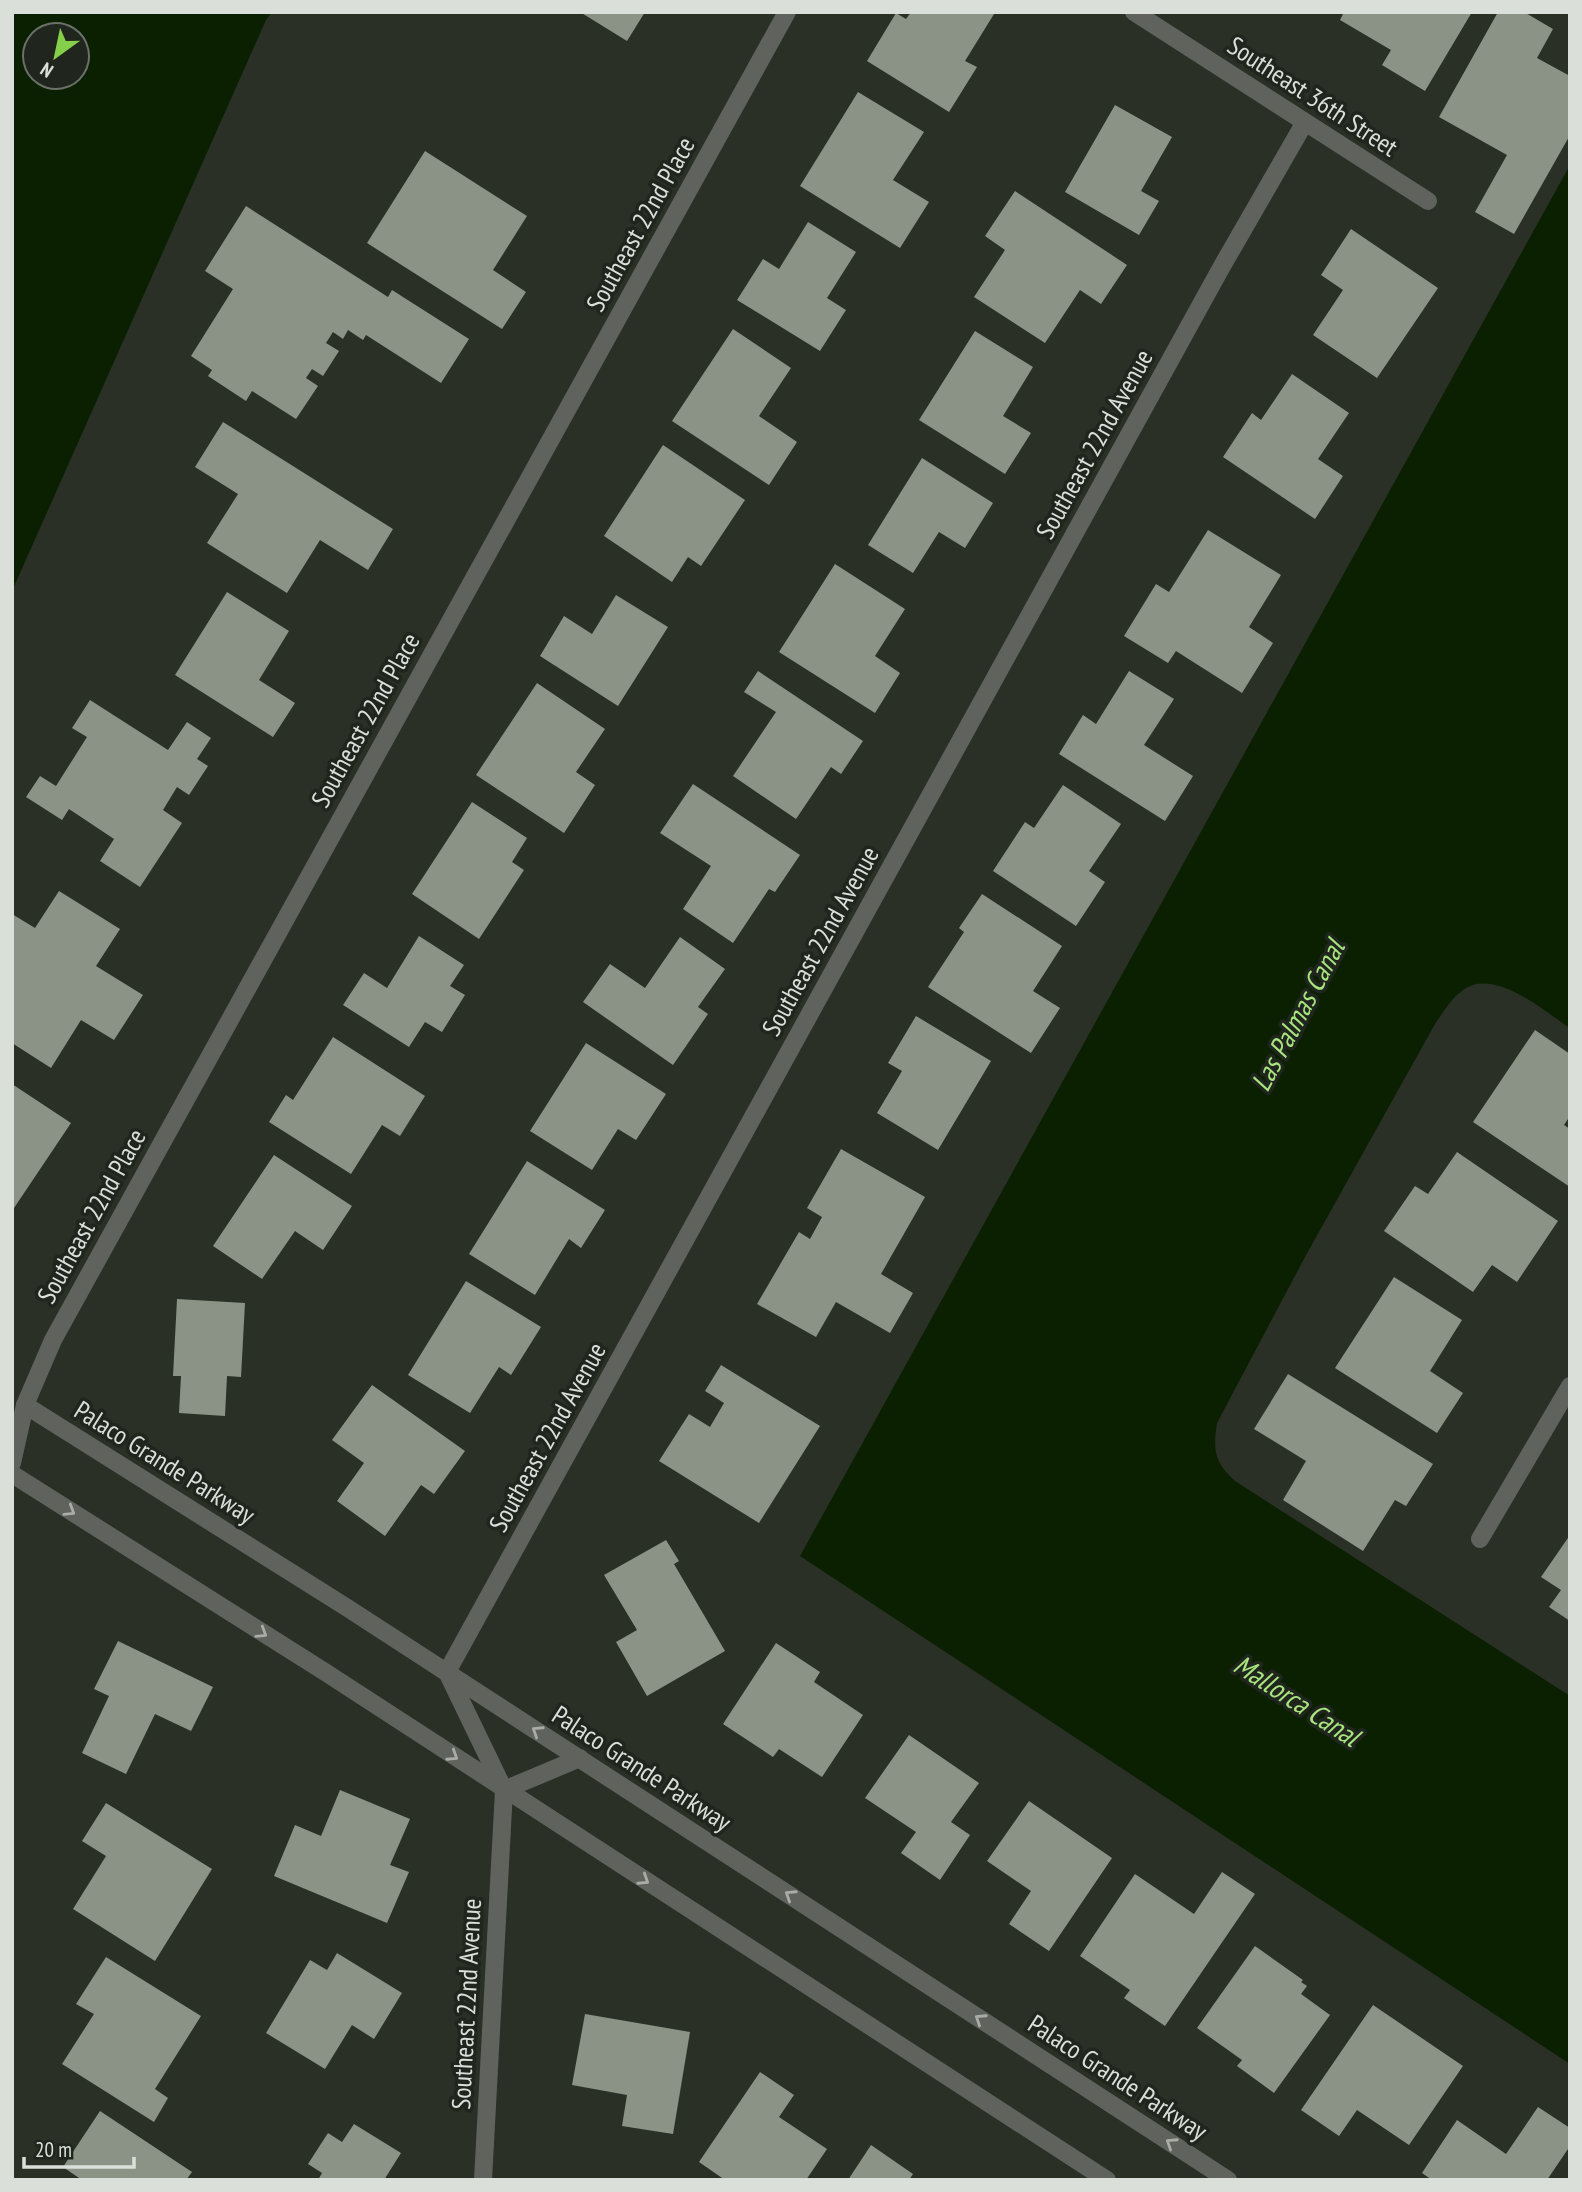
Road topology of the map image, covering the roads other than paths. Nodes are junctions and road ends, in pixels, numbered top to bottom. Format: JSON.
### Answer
{"nodes":[{"id":1,"x":787,"y":12,"type":"edge"},
{"id":2,"x":1134,"y":12,"type":"edge"},
{"id":3,"x":1305,"y":122,"type":"junction"},
{"id":4,"x":1428,"y":201,"type":"dead end"},
{"id":5,"x":1570,"y":1386,"type":"edge"},
{"id":6,"x":24,"y":1405,"type":"junction"},
{"id":7,"x":12,"y":1463,"type":"edge"},
{"id":8,"x":12,"y":1474,"type":"edge"},
{"id":9,"x":1480,"y":1539,"type":"dead end"},
{"id":10,"x":447,"y":1672,"type":"junction"},
{"id":11,"x":580,"y":1758,"type":"junction"},
{"id":12,"x":504,"y":1790,"type":"junction"},
{"id":13,"x":483,"y":2180,"type":"edge"},
{"id":14,"x":1108,"y":2180,"type":"edge"},
{"id":15,"x":1228,"y":2180,"type":"edge"}],
"edges":[{"from":1,"to":6,"type":"street","name":"Southeast 22nd Place"},
{"from":2,"to":3,"type":"street","name":"Southeast 36th Street"},
{"from":3,"to":4,"type":"street","name":"Southeast 36th Street"},
{"from":3,"to":10,"type":"street","name":"Southeast 22nd Avenue"},
{"from":5,"to":9,"type":"street"},
{"from":6,"to":7,"type":"street","name":"Southeast 22nd Place"},
{"from":6,"to":10,"type":"street","name":"Palaco Grande Parkway"},
{"from":8,"to":12,"type":"street","one_way":true},
{"from":11,"to":10,"type":"street","name":"Palaco Grande Parkway","one_way":true},
{"from":10,"to":12,"type":"street","name":"Southeast 22nd Avenue"},
{"from":11,"to":12,"type":"street"},
{"from":15,"to":11,"type":"street","name":"Palaco Grande Parkway","one_way":true},
{"from":12,"to":13,"type":"street","name":"Southeast 22nd Avenue"},
{"from":12,"to":14,"type":"street","one_way":true}]}
